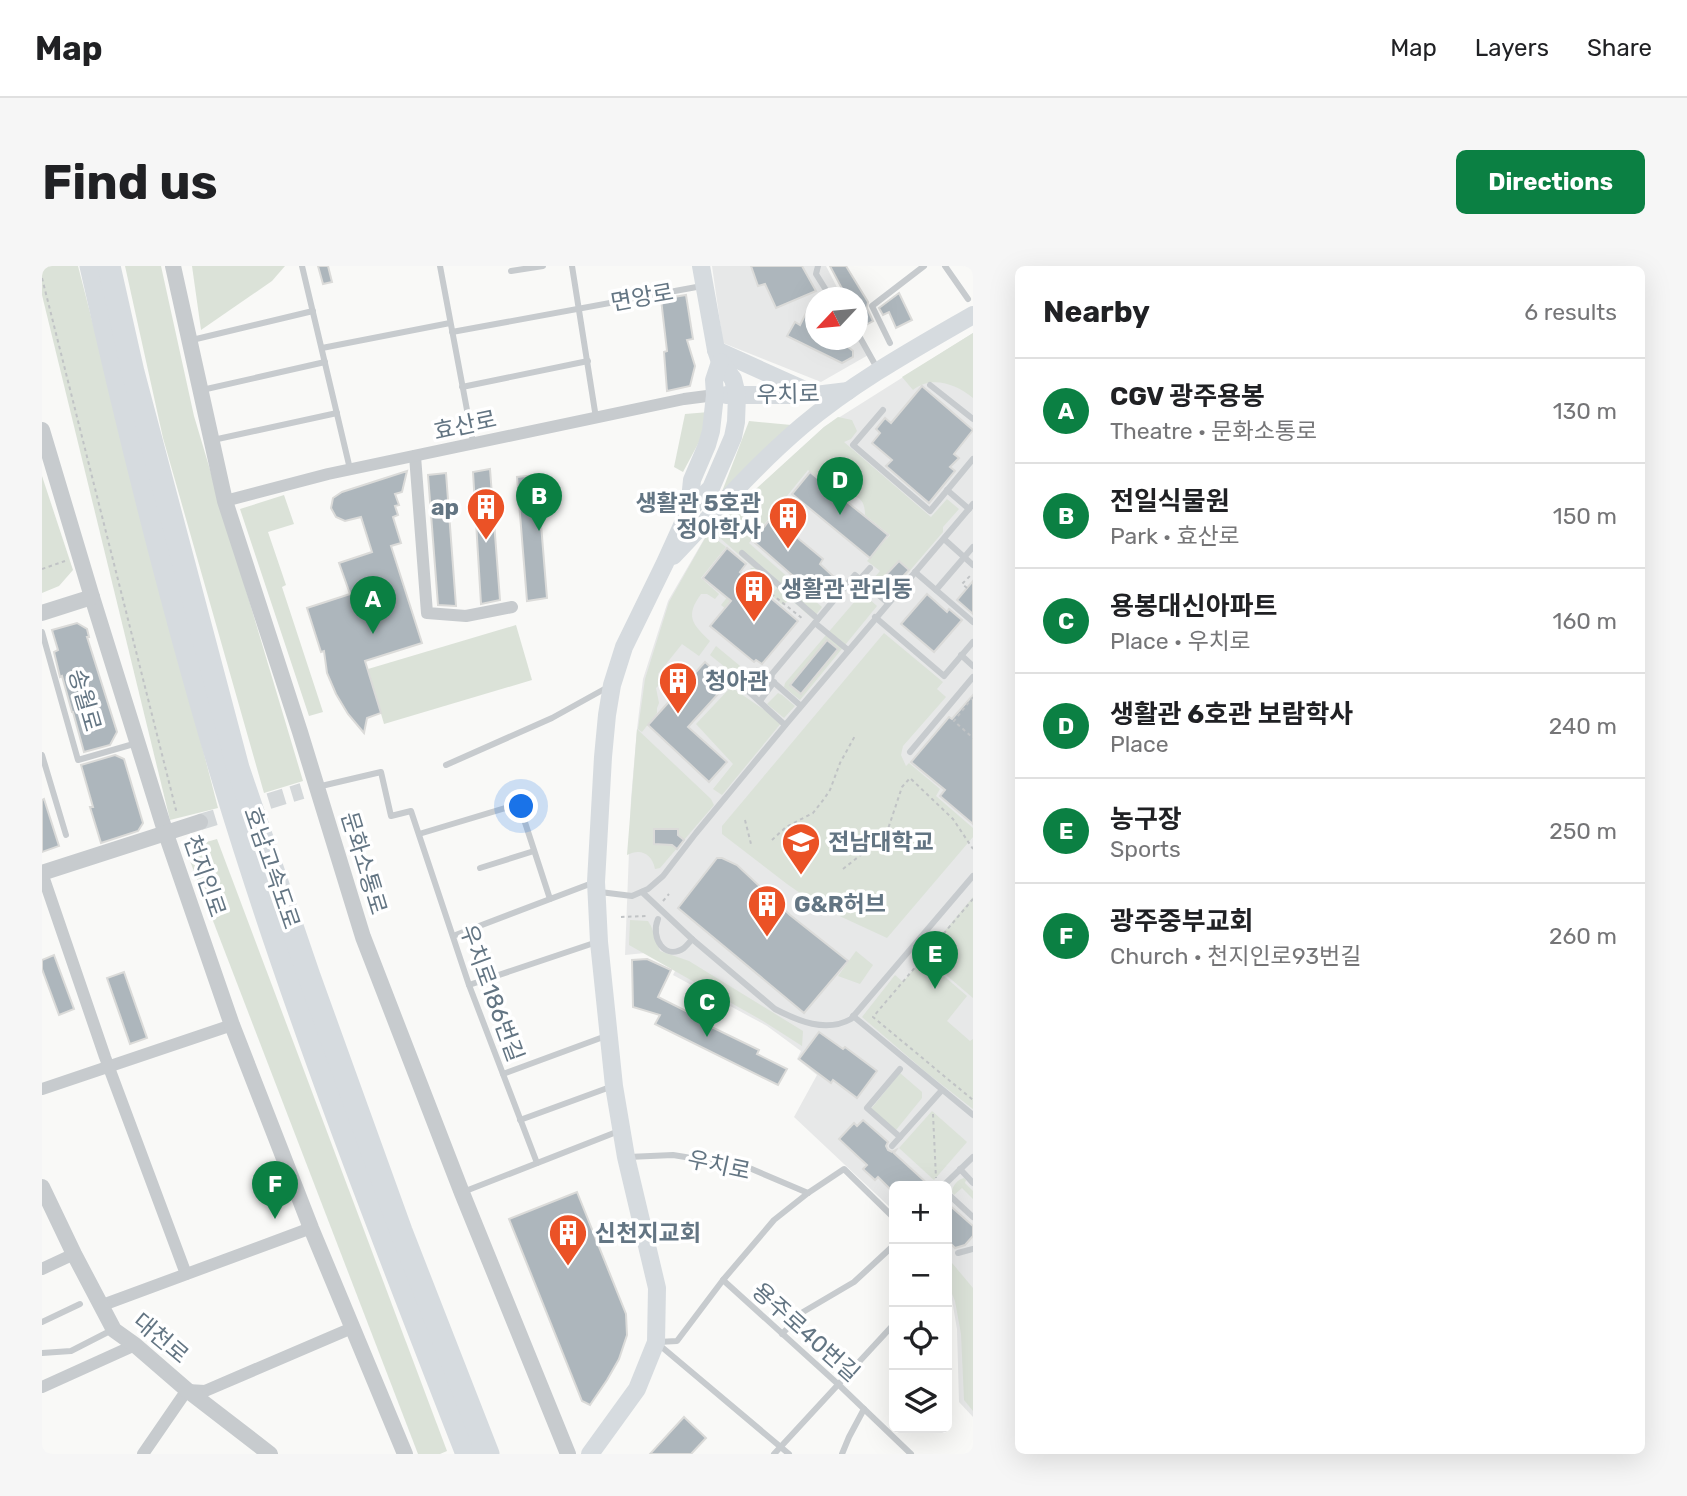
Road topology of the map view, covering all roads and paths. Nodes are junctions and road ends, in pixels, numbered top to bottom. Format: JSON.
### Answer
{"nodes":[{"id":1,"x":91,"y":266,"type":"edge"},
{"id":2,"x":109,"y":266,"type":"edge"},
{"id":3,"x":173,"y":266,"type":"edge"},
{"id":4,"x":302,"y":266,"type":"edge"},
{"id":5,"x":440,"y":266,"type":"edge"},
{"id":6,"x":543,"y":266,"type":"edge"},
{"id":7,"x":572,"y":266,"type":"edge"},
{"id":8,"x":701,"y":266,"type":"edge"},
{"id":9,"x":818,"y":266,"type":"edge"},
{"id":10,"x":924,"y":266,"type":"edge"},
{"id":11,"x":945,"y":266,"type":"edge"},
{"id":12,"x":511,"y":271,"type":"dead end"},
{"id":13,"x":42,"y":278,"type":"edge"},
{"id":14,"x":705,"y":286,"type":"junction"},
{"id":15,"x":824,"y":287,"type":"edge"},
{"id":16,"x":579,"y":307,"type":"junction"},
{"id":17,"x":970,"y":307,"type":"edge"},
{"id":18,"x":313,"y":311,"type":"junction"},
{"id":19,"x":450,"y":323,"type":"junction"},
{"id":20,"x":452,"y":332,"type":"junction"},
{"id":21,"x":190,"y":340,"type":"junction"},
{"id":22,"x":890,"y":343,"type":"dead end"},
{"id":23,"x":321,"y":348,"type":"junction"},
{"id":24,"x":868,"y":350,"type":"edge"},
{"id":25,"x":718,"y":356,"type":"junction"},
{"id":26,"x":588,"y":361,"type":"junction"},
{"id":27,"x":325,"y":362,"type":"junction"},
{"id":28,"x":878,"y":370,"type":"junction"},
{"id":29,"x":930,"y":385,"type":"dead end"},
{"id":30,"x":462,"y":387,"type":"junction"},
{"id":31,"x":201,"y":391,"type":"junction"},
{"id":32,"x":848,"y":391,"type":"junction"},
{"id":33,"x":715,"y":395,"type":"junction"},
{"id":34,"x":737,"y":395,"type":"junction"},
{"id":35,"x":815,"y":395,"type":"junction"},
{"id":36,"x":883,"y":410,"type":"dead end"},
{"id":37,"x":337,"y":413,"type":"junction"},
{"id":38,"x":596,"y":418,"type":"junction"},
{"id":39,"x":973,"y":419,"type":"edge"},
{"id":40,"x":42,"y":430,"type":"edge"},
{"id":41,"x":211,"y":441,"type":"junction"},
{"id":42,"x":473,"y":444,"type":"junction"},
{"id":43,"x":415,"y":457,"type":"junction"},
{"id":44,"x":972,"y":464,"type":"edge"},
{"id":45,"x":350,"y":470,"type":"junction"},
{"id":46,"x":947,"y":490,"type":"junction"},
{"id":47,"x":225,"y":501,"type":"junction"},
{"id":48,"x":971,"y":506,"type":"edge"},
{"id":49,"x":688,"y":510,"type":"junction"},
{"id":50,"x":944,"y":539,"type":"junction"},
{"id":51,"x":973,"y":547,"type":"edge"},
{"id":52,"x":742,"y":553,"type":"dead end"},
{"id":53,"x":964,"y":557,"type":"junction"},
{"id":54,"x":69,"y":559,"type":"dead end"},
{"id":55,"x":665,"y":563,"type":"junction"},
{"id":56,"x":973,"y":565,"type":"edge"},
{"id":57,"x":870,"y":568,"type":"dead end"},
{"id":58,"x":42,"y":569,"type":"edge"},
{"id":59,"x":744,"y":572,"type":"dead end"},
{"id":60,"x":915,"y":572,"type":"junction"},
{"id":61,"x":973,"y":573,"type":"edge"},
{"id":62,"x":860,"y":579,"type":"junction"},
{"id":63,"x":967,"y":588,"type":"dead end"},
{"id":64,"x":936,"y":590,"type":"junction"},
{"id":65,"x":92,"y":597,"type":"junction"},
{"id":66,"x":888,"y":603,"type":"junction"},
{"id":67,"x":512,"y":607,"type":"dead end"},
{"id":68,"x":42,"y":613,"type":"edge"},
{"id":69,"x":875,"y":617,"type":"junction"},
{"id":70,"x":814,"y":622,"type":"junction"},
{"id":71,"x":973,"y":622,"type":"edge"},
{"id":72,"x":42,"y":632,"type":"edge"},
{"id":73,"x":973,"y":642,"type":"edge"},
{"id":74,"x":848,"y":649,"type":"junction"},
{"id":75,"x":961,"y":656,"type":"junction"},
{"id":76,"x":973,"y":666,"type":"edge"},
{"id":77,"x":757,"y":671,"type":"dead end"},
{"id":78,"x":973,"y":677,"type":"edge"},
{"id":79,"x":773,"y":681,"type":"junction"},
{"id":80,"x":612,"y":685,"type":"junction"},
{"id":81,"x":748,"y":691,"type":"dead end"},
{"id":82,"x":973,"y":696,"type":"edge"},
{"id":83,"x":760,"y":701,"type":"junction"},
{"id":84,"x":801,"y":706,"type":"junction"},
{"id":85,"x":785,"y":725,"type":"junction"},
{"id":86,"x":856,"y":734,"type":"dead end"},
{"id":87,"x":973,"y":738,"type":"edge"},
{"id":88,"x":138,"y":743,"type":"junction"},
{"id":89,"x":910,"y":752,"type":"dead end"},
{"id":90,"x":42,"y":755,"type":"edge"},
{"id":91,"x":446,"y":765,"type":"dead end"},
{"id":92,"x":310,"y":789,"type":"junction"},
{"id":93,"x":746,"y":820,"type":"dead end"},
{"id":94,"x":200,"y":822,"type":"tunnel mouth"},
{"id":95,"x":173,"y":831,"type":"junction"},
{"id":96,"x":419,"y":834,"type":"junction"},
{"id":97,"x":66,"y":835,"type":"dead end"},
{"id":98,"x":772,"y":840,"type":"dead end"},
{"id":99,"x":751,"y":844,"type":"dead end"},
{"id":100,"x":973,"y":849,"type":"edge"},
{"id":101,"x":534,"y":851,"type":"junction"},
{"id":102,"x":480,"y":868,"type":"dead end"},
{"id":103,"x":843,"y":869,"type":"dead end"},
{"id":104,"x":42,"y":873,"type":"edge"},
{"id":105,"x":973,"y":876,"type":"edge"},
{"id":106,"x":596,"y":887,"type":"junction"},
{"id":107,"x":642,"y":892,"type":"junction"},
{"id":108,"x":550,"y":899,"type":"junction"},
{"id":109,"x":973,"y":899,"type":"edge"},
{"id":110,"x":658,"y":907,"type":"junction"},
{"id":111,"x":621,"y":917,"type":"dead end"},
{"id":112,"x":658,"y":919,"type":"dead end"},
{"id":113,"x":453,"y":936,"type":"junction"},
{"id":114,"x":692,"y":939,"type":"junction"},
{"id":115,"x":599,"y":942,"type":"junction"},
{"id":116,"x":470,"y":985,"type":"junction"},
{"id":117,"x":853,"y":1016,"type":"junction"},
{"id":118,"x":232,"y":1025,"type":"junction"},
{"id":119,"x":608,"y":1035,"type":"junction"},
{"id":120,"x":108,"y":1066,"type":"junction"},
{"id":121,"x":900,"y":1069,"type":"dead end"},
{"id":122,"x":503,"y":1074,"type":"junction"},
{"id":123,"x":614,"y":1086,"type":"junction"},
{"id":124,"x":42,"y":1089,"type":"edge"},
{"id":125,"x":942,"y":1090,"type":"junction"},
{"id":126,"x":973,"y":1100,"type":"edge"},
{"id":127,"x":933,"y":1110,"type":"dead end"},
{"id":128,"x":973,"y":1115,"type":"edge"},
{"id":129,"x":520,"y":1120,"type":"junction"},
{"id":130,"x":621,"y":1130,"type":"junction"},
{"id":131,"x":900,"y":1137,"type":"junction"},
{"id":132,"x":892,"y":1146,"type":"dead end"},
{"id":133,"x":626,"y":1157,"type":"junction"},
{"id":134,"x":973,"y":1157,"type":"edge"},
{"id":135,"x":537,"y":1163,"type":"junction"},
{"id":136,"x":960,"y":1169,"type":"junction"},
{"id":137,"x":936,"y":1181,"type":"edge"},
{"id":138,"x":948,"y":1181,"type":"edge"},
{"id":139,"x":973,"y":1183,"type":"edge"},
{"id":140,"x":42,"y":1187,"type":"edge"},
{"id":141,"x":462,"y":1193,"type":"junction"},
{"id":142,"x":808,"y":1193,"type":"junction"},
{"id":143,"x":952,"y":1198,"type":"edge"},
{"id":144,"x":889,"y":1213,"type":"edge"},
{"id":145,"x":973,"y":1217,"type":"edge"},
{"id":146,"x":311,"y":1228,"type":"junction"},
{"id":147,"x":973,"y":1249,"type":"edge"},
{"id":148,"x":889,"y":1250,"type":"edge"},
{"id":149,"x":958,"y":1253,"type":"dead end"},
{"id":150,"x":74,"y":1254,"type":"junction"},
{"id":151,"x":42,"y":1269,"type":"edge"},
{"id":152,"x":186,"y":1274,"type":"junction"},
{"id":153,"x":723,"y":1280,"type":"junction"},
{"id":154,"x":80,"y":1304,"type":"dead end"},
{"id":155,"x":100,"y":1306,"type":"junction"},
{"id":156,"x":42,"y":1322,"type":"edge"},
{"id":157,"x":352,"y":1328,"type":"junction"},
{"id":158,"x":114,"y":1329,"type":"junction"},
{"id":159,"x":889,"y":1330,"type":"edge"},
{"id":160,"x":782,"y":1334,"type":"junction"},
{"id":161,"x":656,"y":1342,"type":"junction"},
{"id":162,"x":135,"y":1345,"type":"junction"},
{"id":163,"x":42,"y":1353,"type":"edge"},
{"id":164,"x":839,"y":1385,"type":"junction"},
{"id":165,"x":42,"y":1387,"type":"edge"},
{"id":166,"x":187,"y":1390,"type":"junction"},
{"id":167,"x":864,"y":1409,"type":"junction"},
{"id":168,"x":781,"y":1446,"type":"junction"},
{"id":169,"x":143,"y":1454,"type":"edge"},
{"id":170,"x":270,"y":1454,"type":"edge"},
{"id":171,"x":405,"y":1454,"type":"edge"},
{"id":172,"x":467,"y":1454,"type":"edge"},
{"id":173,"x":488,"y":1454,"type":"edge"},
{"id":174,"x":568,"y":1454,"type":"edge"},
{"id":175,"x":590,"y":1454,"type":"edge"},
{"id":176,"x":774,"y":1454,"type":"edge"},
{"id":177,"x":789,"y":1454,"type":"edge"},
{"id":178,"x":842,"y":1454,"type":"edge"},
{"id":179,"x":911,"y":1454,"type":"edge"}],
"edges":[{"from":1,"to":172,"type":"highway","name":"호남고속도로"},
{"from":2,"to":173,"type":"highway","name":"호남고속도로"},
{"from":3,"to":21,"type":"street","name":"문화소통로"},
{"from":4,"to":18,"type":"lane"},
{"from":5,"to":19,"type":"lane"},
{"from":6,"to":12,"type":"lane"},
{"from":7,"to":16,"type":"lane"},
{"from":8,"to":14,"type":"main road","name":"면앙로"},
{"from":9,"to":15,"type":"lane"},
{"from":10,"to":22,"type":"lane"},
{"from":11,"to":17,"type":"lane"},
{"from":13,"to":95,"type":"path"},
{"from":14,"to":16,"type":"lane","name":"면앙로"},
{"from":14,"to":25,"type":"main road","name":"면앙로"},
{"from":16,"to":20,"type":"lane","name":"면앙로"},
{"from":16,"to":26,"type":"lane"},
{"from":17,"to":28,"type":"main road","name":"우치로"},
{"from":18,"to":21,"type":"lane"},
{"from":18,"to":23,"type":"lane"},
{"from":19,"to":20,"type":"lane"},
{"from":19,"to":23,"type":"lane"},
{"from":20,"to":30,"type":"lane"},
{"from":21,"to":31,"type":"street","name":"문화소통로"},
{"from":23,"to":27,"type":"lane"},
{"from":24,"to":28,"type":"lane"},
{"from":25,"to":33,"type":"main road","name":"면앙로"},
{"from":25,"to":34,"type":"main road","name":"면앙로"},
{"from":25,"to":35,"type":"main road"},
{"from":26,"to":30,"type":"lane"},
{"from":26,"to":38,"type":"lane"},
{"from":27,"to":31,"type":"lane"},
{"from":27,"to":37,"type":"lane"},
{"from":28,"to":32,"type":"main road","name":"우치로"},
{"from":29,"to":39,"type":"lane"},
{"from":30,"to":42,"type":"lane"},
{"from":31,"to":41,"type":"street","name":"문화소통로"},
{"from":32,"to":35,"type":"main road","name":"우치로"},
{"from":32,"to":55,"type":"main road"},
{"from":33,"to":34,"type":"main road"},
{"from":33,"to":38,"type":"street","name":"효산로"},
{"from":33,"to":49,"type":"main road","name":"우치로"},
{"from":34,"to":35,"type":"main road","name":"우치로"},
{"from":34,"to":49,"type":"main road","name":"우치로"},
{"from":36,"to":46,"type":"lane"},
{"from":37,"to":41,"type":"lane"},
{"from":37,"to":45,"type":"lane"},
{"from":38,"to":42,"type":"street","name":"효산로"},
{"from":40,"to":65,"type":"street","name":"천지인로"},
{"from":41,"to":47,"type":"street","name":"문화소통로"},
{"from":42,"to":43,"type":"street","name":"효산로"},
{"from":43,"to":45,"type":"street","name":"효산로"},
{"from":43,"to":67,"type":"street"},
{"from":44,"to":46,"type":"lane"},
{"from":45,"to":47,"type":"street","name":"효산로"},
{"from":46,"to":48,"type":"lane"},
{"from":47,"to":92,"type":"street","name":"문화소통로"},
{"from":48,"to":50,"type":"lane"},
{"from":49,"to":55,"type":"main road","name":"우치로"},
{"from":50,"to":53,"type":"lane"},
{"from":50,"to":60,"type":"lane"},
{"from":51,"to":53,"type":"lane"},
{"from":52,"to":70,"type":"lane"},
{"from":53,"to":56,"type":"lane"},
{"from":53,"to":64,"type":"lane"},
{"from":54,"to":58,"type":"path"},
{"from":55,"to":80,"type":"main road","name":"우치로"},
{"from":57,"to":62,"type":"lane"},
{"from":59,"to":70,"type":"path"},
{"from":60,"to":64,"type":"lane"},
{"from":60,"to":66,"type":"lane"},
{"from":61,"to":63,"type":"path"},
{"from":62,"to":66,"type":"lane"},
{"from":62,"to":70,"type":"lane"},
{"from":64,"to":71,"type":"lane"},
{"from":65,"to":68,"type":"street"},
{"from":65,"to":88,"type":"street","name":"천지인로"},
{"from":66,"to":69,"type":"lane"},
{"from":69,"to":74,"type":"lane"},
{"from":69,"to":75,"type":"lane"},
{"from":70,"to":74,"type":"lane"},
{"from":70,"to":79,"type":"lane"},
{"from":72,"to":88,"type":"lane","name":"송월로"},
{"from":73,"to":75,"type":"lane"},
{"from":74,"to":84,"type":"lane"},
{"from":75,"to":76,"type":"lane"},
{"from":77,"to":79,"type":"lane"},
{"from":78,"to":89,"type":"lane"},
{"from":79,"to":83,"type":"lane"},
{"from":79,"to":84,"type":"lane"},
{"from":80,"to":91,"type":"lane"},
{"from":80,"to":106,"type":"main road","name":"우치로"},
{"from":81,"to":83,"type":"lane"},
{"from":82,"to":87,"type":"path"},
{"from":83,"to":85,"type":"lane"},
{"from":84,"to":85,"type":"lane"},
{"from":85,"to":107,"type":"lane"},
{"from":86,"to":98,"type":"path"},
{"from":88,"to":95,"type":"street","name":"천지인로"},
{"from":90,"to":97,"type":"lane"},
{"from":92,"to":96,"type":"lane","name":"우치로186번길"},
{"from":92,"to":141,"type":"street","name":"문화소통로"},
{"from":93,"to":99,"type":"path"},
{"from":94,"to":95,"type":"street"},
{"from":95,"to":104,"type":"street"},
{"from":95,"to":118,"type":"street","name":"천지인로"},
{"from":96,"to":101,"type":"lane"},
{"from":96,"to":113,"type":"lane","name":"우치로186번길"},
{"from":100,"to":103,"type":"path"},
{"from":101,"to":102,"type":"lane"},
{"from":101,"to":108,"type":"lane"},
{"from":104,"to":120,"type":"street"},
{"from":105,"to":117,"type":"lane"},
{"from":106,"to":107,"type":"lane"},
{"from":106,"to":108,"type":"lane"},
{"from":106,"to":115,"type":"main road","name":"우치로"},
{"from":107,"to":110,"type":"lane"},
{"from":108,"to":113,"type":"lane"},
{"from":109,"to":126,"type":"path"},
{"from":110,"to":111,"type":"path"},
{"from":110,"to":114,"type":"lane"},
{"from":112,"to":114,"type":"lane"},
{"from":113,"to":116,"type":"lane","name":"우치로186번길"},
{"from":114,"to":117,"type":"lane"},
{"from":115,"to":116,"type":"lane"},
{"from":115,"to":119,"type":"main road","name":"우치로"},
{"from":116,"to":122,"type":"lane","name":"우치로186번길"},
{"from":117,"to":125,"type":"lane"},
{"from":118,"to":120,"type":"street"},
{"from":118,"to":146,"type":"street","name":"천지인로"},
{"from":119,"to":122,"type":"lane"},
{"from":119,"to":123,"type":"main road","name":"우치로"},
{"from":120,"to":124,"type":"street"},
{"from":120,"to":152,"type":"street"},
{"from":121,"to":131,"type":"lane"},
{"from":122,"to":129,"type":"lane","name":"우치로186번길"},
{"from":123,"to":129,"type":"lane"},
{"from":123,"to":130,"type":"main road","name":"우치로"},
{"from":125,"to":128,"type":"lane"},
{"from":125,"to":131,"type":"lane"},
{"from":127,"to":137,"type":"path"},
{"from":129,"to":135,"type":"lane","name":"우치로186번길"},
{"from":130,"to":133,"type":"main road","name":"우치로"},
{"from":130,"to":135,"type":"lane"},
{"from":131,"to":132,"type":"lane"},
{"from":133,"to":142,"type":"lane","name":"우치로"},
{"from":133,"to":161,"type":"main road","name":"우치로"},
{"from":134,"to":136,"type":"lane"},
{"from":135,"to":141,"type":"lane"},
{"from":136,"to":138,"type":"lane"},
{"from":136,"to":139,"type":"lane"},
{"from":140,"to":150,"type":"street","name":"대천로"},
{"from":141,"to":174,"type":"street","name":"문화소통로"},
{"from":142,"to":144,"type":"lane"},
{"from":142,"to":153,"type":"lane"},
{"from":143,"to":145,"type":"lane"},
{"from":146,"to":152,"type":"street"},
{"from":146,"to":157,"type":"street","name":"천지인로"},
{"from":147,"to":149,"type":"lane"},
{"from":148,"to":160,"type":"lane"},
{"from":150,"to":151,"type":"street"},
{"from":150,"to":155,"type":"street","name":"대천로"},
{"from":152,"to":155,"type":"street"},
{"from":153,"to":160,"type":"lane","name":"용주로40번길"},
{"from":153,"to":161,"type":"lane"},
{"from":154,"to":156,"type":"lane"},
{"from":155,"to":158,"type":"street","name":"대천로"},
{"from":157,"to":166,"type":"street"},
{"from":157,"to":171,"type":"street","name":"천지인로"},
{"from":158,"to":162,"type":"street","name":"대천로"},
{"from":158,"to":163,"type":"lane"},
{"from":159,"to":164,"type":"lane"},
{"from":160,"to":164,"type":"lane","name":"용주로40번길"},
{"from":161,"to":168,"type":"lane"},
{"from":161,"to":175,"type":"main road","name":"우치로"},
{"from":162,"to":165,"type":"street"},
{"from":162,"to":166,"type":"street","name":"대천로"},
{"from":164,"to":167,"type":"lane","name":"용주로40번길"},
{"from":164,"to":168,"type":"lane"},
{"from":166,"to":169,"type":"street"},
{"from":166,"to":170,"type":"street","name":"대천로"},
{"from":167,"to":178,"type":"lane","name":"용주로40번길"},
{"from":167,"to":179,"type":"lane","name":"용주로40번길"},
{"from":168,"to":176,"type":"lane"},
{"from":168,"to":177,"type":"lane"}]}
